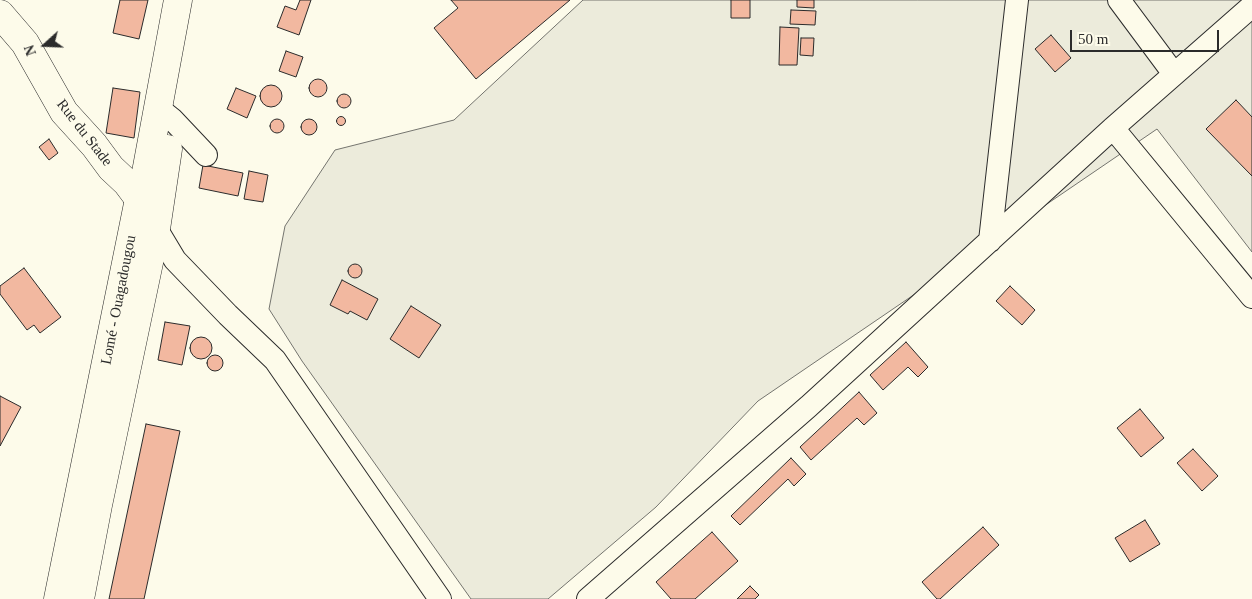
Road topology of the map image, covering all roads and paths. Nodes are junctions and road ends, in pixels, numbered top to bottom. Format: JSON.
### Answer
{"nodes":[{"id":1,"x":178,"y":0,"type":"edge"},
{"id":2,"x":195,"y":0,"type":"edge"},
{"id":3,"x":1017,"y":0,"type":"edge"},
{"id":4,"x":1118,"y":0,"type":"edge"},
{"id":5,"x":1252,"y":6,"type":"edge"},
{"id":6,"x":0,"y":14,"type":"edge"},
{"id":7,"x":1174,"y":74,"type":"junction"},
{"id":8,"x":165,"y":113,"type":"junction"},
{"id":9,"x":1113,"y":128,"type":"junction"},
{"id":10,"x":206,"y":155,"type":"dead end"},
{"id":11,"x":139,"y":199,"type":"junction"},
{"id":12,"x":156,"y":229,"type":"junction"},
{"id":13,"x":990,"y":241,"type":"junction"},
{"id":14,"x":1252,"y":296,"type":"edge"},
{"id":15,"x":58,"y":599,"type":"edge"},
{"id":16,"x":80,"y":599,"type":"edge"},
{"id":17,"x":440,"y":599,"type":"edge"},
{"id":18,"x":588,"y":599,"type":"edge"}],
"edges":[{"from":1,"to":8,"type":"main road","name":"Lomé - Ouagadougou"},
{"from":2,"to":8,"type":"main road","name":"Lomé - Ouagadougou"},
{"from":3,"to":13,"type":"street"},
{"from":4,"to":7,"type":"street"},
{"from":5,"to":7,"type":"street"},
{"from":6,"to":11,"type":"main road","name":"Rue du Stade"},
{"from":7,"to":9,"type":"street"},
{"from":8,"to":10,"type":"street"},
{"from":8,"to":11,"type":"main road","name":"Lomé - Ouagadougou"},
{"from":8,"to":12,"type":"main road","name":"Lomé - Ouagadougou"},
{"from":9,"to":13,"type":"street"},
{"from":9,"to":14,"type":"street"},
{"from":11,"to":12,"type":"street"},
{"from":11,"to":15,"type":"main road","name":"Lomé - Ouagadougou"},
{"from":12,"to":16,"type":"main road","name":"Lomé - Ouagadougou"},
{"from":12,"to":17,"type":"street"},
{"from":13,"to":18,"type":"street"}]}
